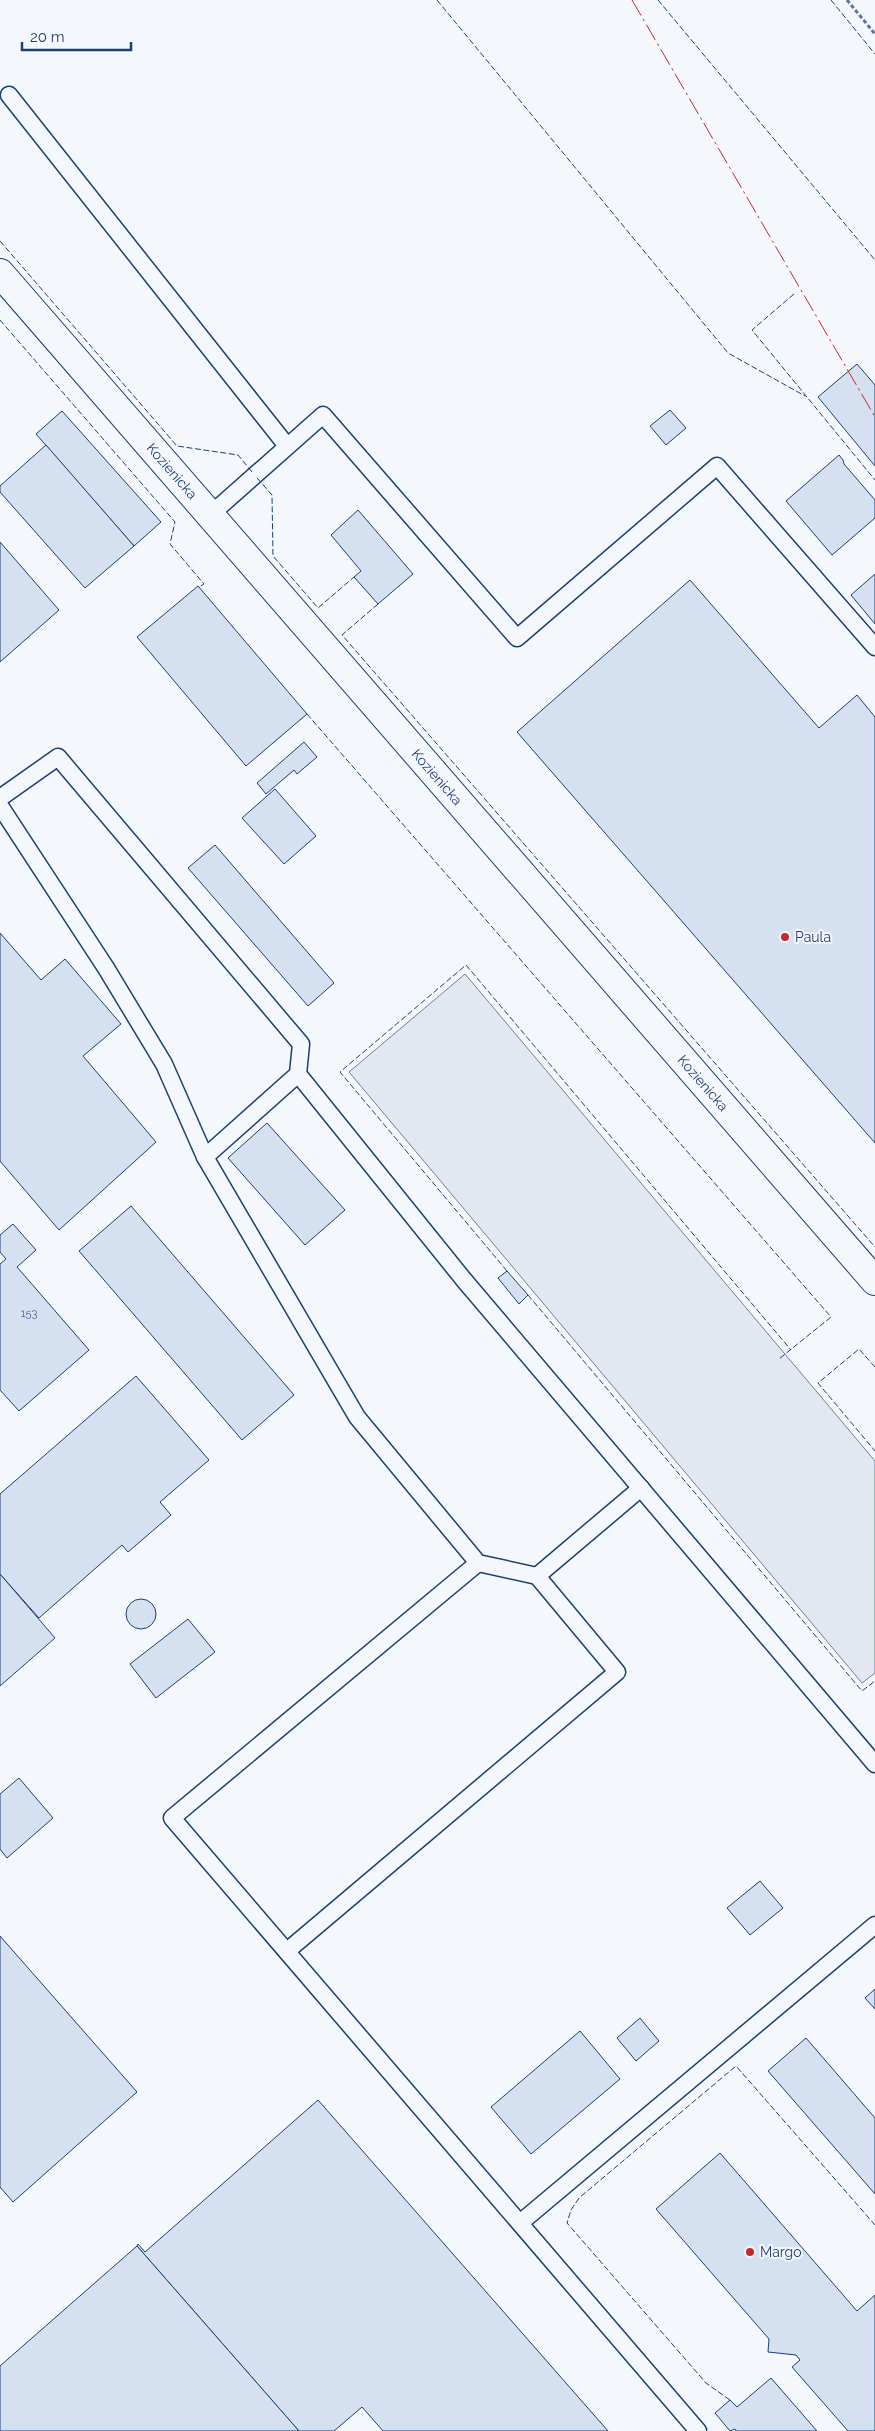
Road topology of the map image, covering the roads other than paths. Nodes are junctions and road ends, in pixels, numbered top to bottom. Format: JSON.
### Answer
{"nodes":[{"id":1,"x":9,"y":95,"type":"dead end"},
{"id":2,"x":0,"y":273,"type":"edge"},
{"id":3,"x":287,"y":446,"type":"junction"},
{"id":4,"x":210,"y":515,"type":"junction"},
{"id":5,"x":875,"y":647,"type":"edge"},
{"id":6,"x":0,"y":798,"type":"edge"},
{"id":7,"x":0,"y":806,"type":"edge"},
{"id":8,"x":298,"y":1074,"type":"junction"},
{"id":9,"x":205,"y":1157,"type":"junction"},
{"id":10,"x":875,"y":1281,"type":"edge"},
{"id":11,"x":641,"y":1488,"type":"junction"},
{"id":12,"x":478,"y":1563,"type":"junction"},
{"id":13,"x":537,"y":1576,"type":"junction"},
{"id":14,"x":875,"y":1764,"type":"edge"},
{"id":15,"x":875,"y":1925,"type":"edge"},
{"id":16,"x":287,"y":1952,"type":"junction"},
{"id":17,"x":520,"y":2224,"type":"junction"},
{"id":18,"x":698,"y":2431,"type":"edge"}],
"edges":[{"from":1,"to":3,"type":"lane"},
{"from":2,"to":4,"type":"street","name":"Kozienicka"},
{"from":3,"to":4,"type":"lane"},
{"from":3,"to":5,"type":"lane"},
{"from":4,"to":10,"type":"street","name":"Kozienicka"},
{"from":6,"to":8,"type":"lane"},
{"from":7,"to":9,"type":"lane"},
{"from":8,"to":9,"type":"lane"},
{"from":8,"to":11,"type":"lane"},
{"from":9,"to":12,"type":"lane"},
{"from":11,"to":13,"type":"lane"},
{"from":11,"to":14,"type":"lane"},
{"from":12,"to":13,"type":"lane"},
{"from":12,"to":16,"type":"lane"},
{"from":13,"to":16,"type":"lane"},
{"from":15,"to":17,"type":"lane"},
{"from":16,"to":17,"type":"lane"},
{"from":17,"to":18,"type":"lane"}]}
